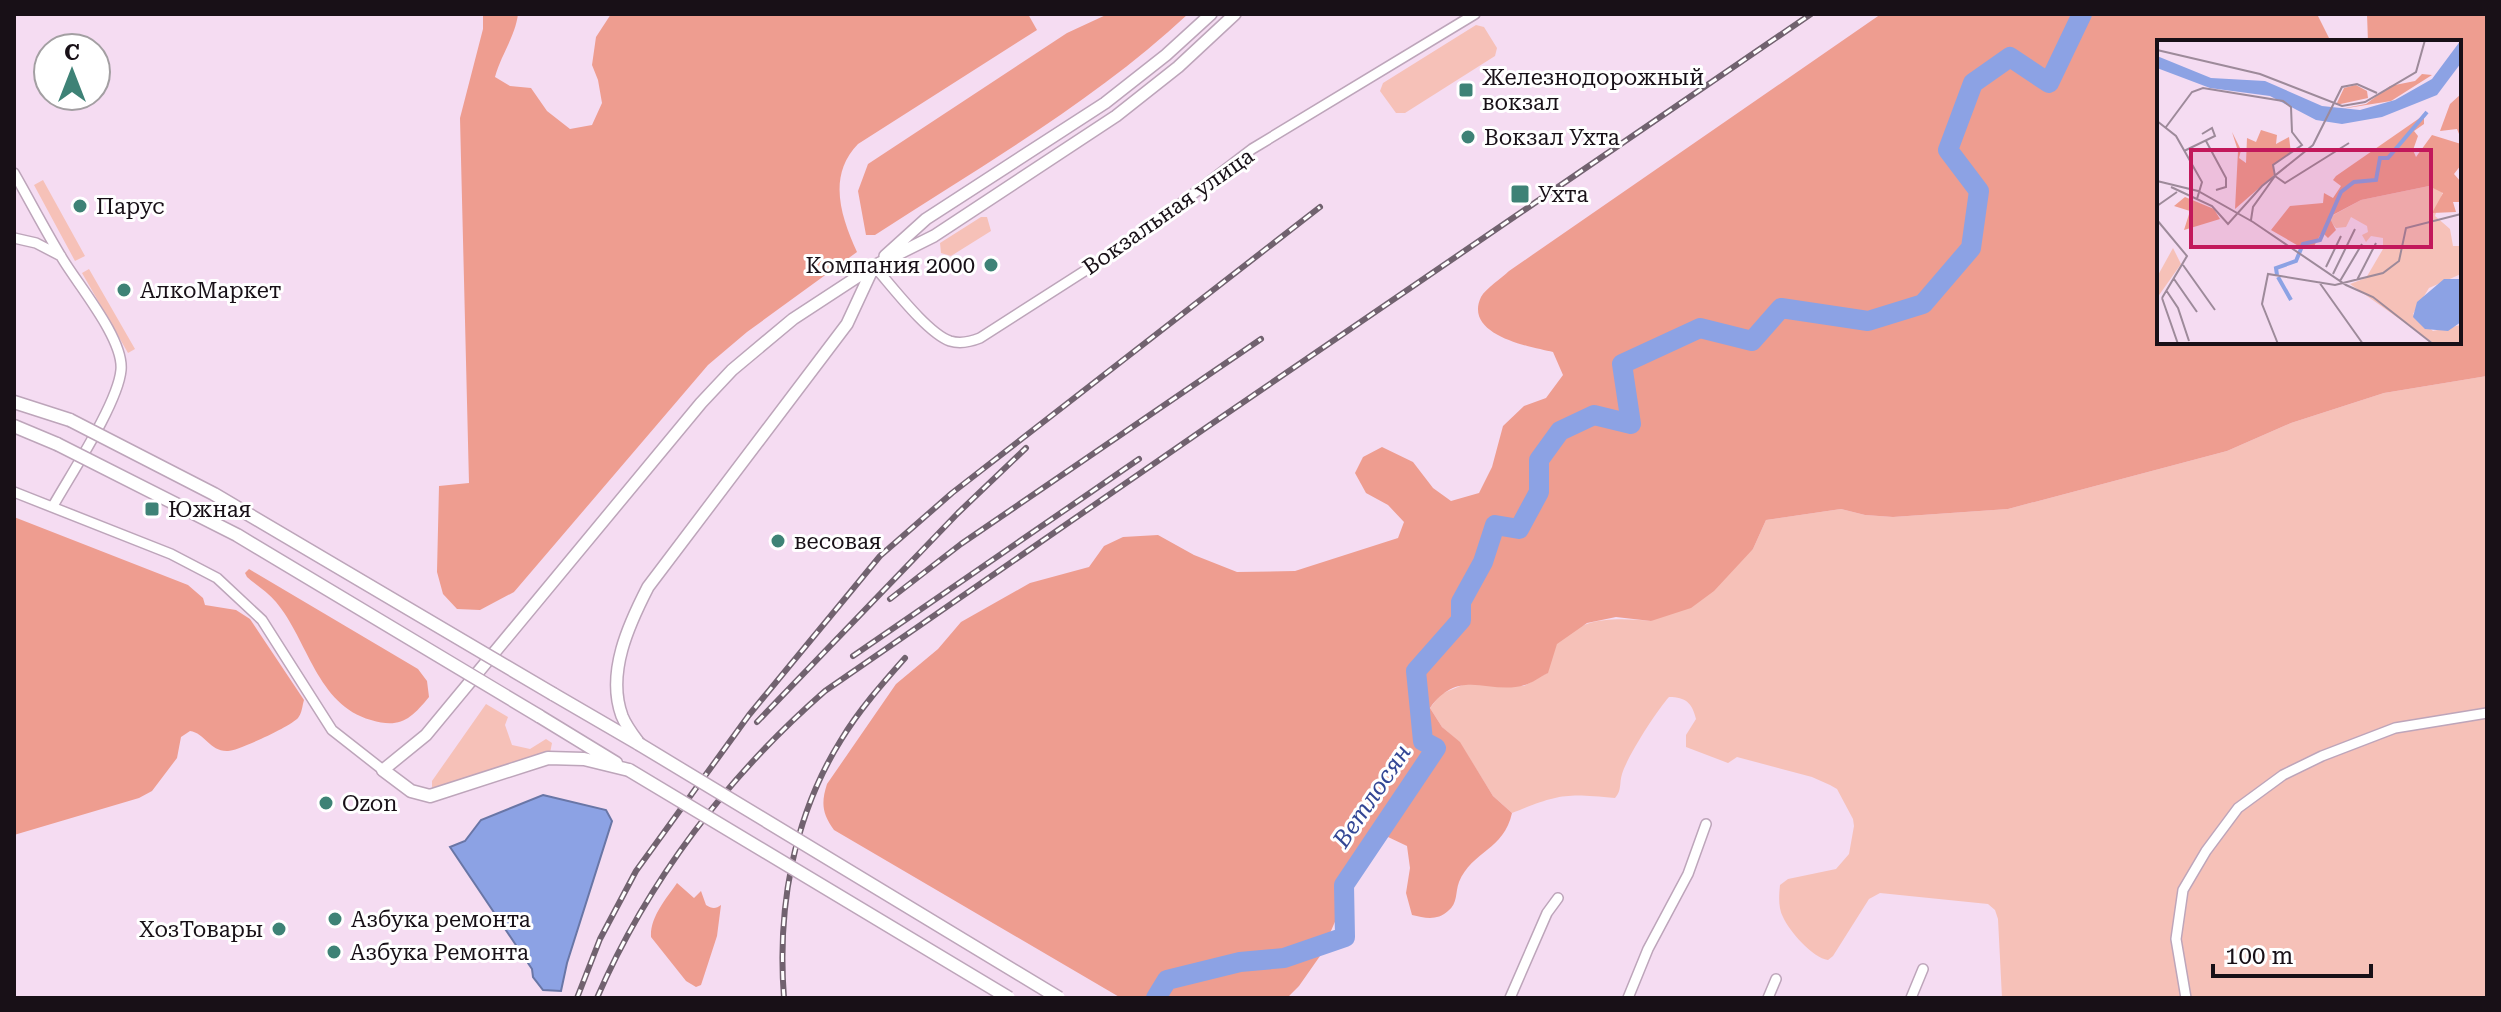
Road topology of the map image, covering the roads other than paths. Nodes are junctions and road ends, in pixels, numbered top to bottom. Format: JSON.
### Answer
{"nodes":[{"id":1,"x":1211,"y":14,"type":"edge"},
{"id":2,"x":1235,"y":14,"type":"edge"},
{"id":3,"x":1475,"y":14,"type":"edge"},
{"id":4,"x":14,"y":173,"type":"edge"},
{"id":5,"x":14,"y":238,"type":"edge"},
{"id":6,"x":61,"y":256,"type":"junction"},
{"id":7,"x":874,"y":266,"type":"junction"},
{"id":8,"x":14,"y":402,"type":"edge"},
{"id":9,"x":14,"y":426,"type":"edge"},
{"id":10,"x":14,"y":492,"type":"edge"},
{"id":11,"x":53,"y":506,"type":"junction"},
{"id":12,"x":2487,"y":713,"type":"edge"},
{"id":13,"x":639,"y":744,"type":"junction"},
{"id":14,"x":383,"y":770,"type":"junction"},
{"id":15,"x":629,"y":770,"type":"junction"},
{"id":16,"x":1706,"y":824,"type":"dead end"},
{"id":17,"x":1558,"y":898,"type":"dead end"},
{"id":18,"x":1923,"y":969,"type":"dead end"},
{"id":19,"x":1776,"y":979,"type":"dead end"},
{"id":20,"x":1009,"y":998,"type":"edge"},
{"id":21,"x":1059,"y":998,"type":"edge"},
{"id":22,"x":1510,"y":998,"type":"edge"},
{"id":23,"x":1628,"y":998,"type":"edge"},
{"id":24,"x":1768,"y":998,"type":"edge"},
{"id":25,"x":1911,"y":998,"type":"edge"},
{"id":26,"x":2186,"y":998,"type":"edge"}],
"edges":[{"from":1,"to":7,"type":"street"},
{"from":2,"to":7,"type":"street"},
{"from":3,"to":7,"type":"street","name":"Вокзальная улица"},
{"from":4,"to":6,"type":"street"},
{"from":5,"to":6,"type":"street"},
{"from":6,"to":11,"type":"street"},
{"from":7,"to":13,"type":"street"},
{"from":7,"to":14,"type":"street"},
{"from":8,"to":13,"type":"main road","bridge":true},
{"from":9,"to":15,"type":"main road","bridge":true},
{"from":10,"to":11,"type":"street"},
{"from":11,"to":14,"type":"street"},
{"from":12,"to":26,"type":"street"},
{"from":13,"to":21,"type":"main road","bridge":true},
{"from":14,"to":15,"type":"main road"},
{"from":15,"to":20,"type":"main road","bridge":true},
{"from":16,"to":23,"type":"street"},
{"from":17,"to":22,"type":"street"},
{"from":18,"to":25,"type":"street"},
{"from":19,"to":24,"type":"street"}]}
